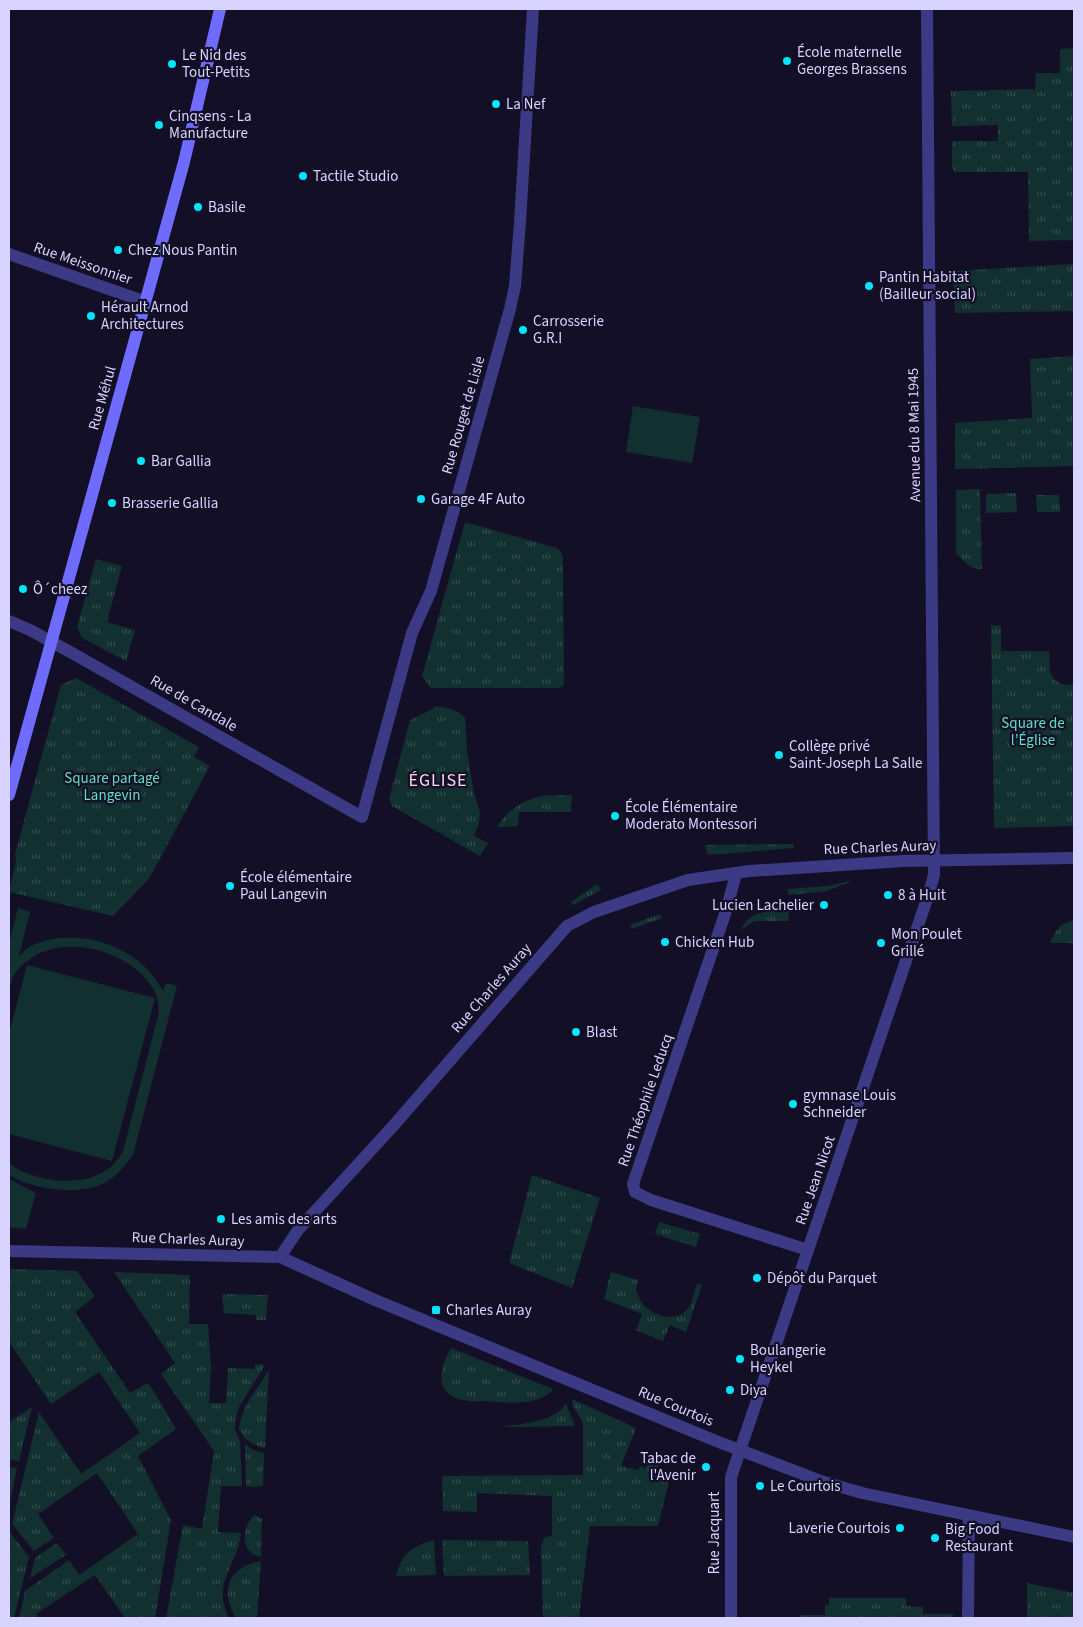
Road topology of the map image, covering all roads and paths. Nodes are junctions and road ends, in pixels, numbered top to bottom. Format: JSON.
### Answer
{"nodes":[{"id":1,"x":220,"y":9,"type":"edge"},
{"id":2,"x":533,"y":9,"type":"edge"},
{"id":3,"x":927,"y":9,"type":"edge"},
{"id":4,"x":9,"y":254,"type":"edge"},
{"id":5,"x":146,"y":302,"type":"junction"},
{"id":6,"x":9,"y":621,"type":"edge"},
{"id":7,"x":51,"y":641,"type":"junction"},
{"id":8,"x":9,"y":795,"type":"edge"},
{"id":9,"x":362,"y":817,"type":"joint"},
{"id":10,"x":1074,"y":858,"type":"edge"},
{"id":11,"x":934,"y":862,"type":"junction"},
{"id":12,"x":736,"y":874,"type":"junction"},
{"id":13,"x":808,"y":1250,"type":"junction"},
{"id":14,"x":9,"y":1251,"type":"edge"},
{"id":15,"x":280,"y":1257,"type":"junction"},
{"id":16,"x":740,"y":1450,"type":"junction"},
{"id":17,"x":969,"y":1516,"type":"junction"},
{"id":18,"x":1074,"y":1537,"type":"edge"},
{"id":19,"x":730,"y":1618,"type":"edge"},
{"id":20,"x":968,"y":1618,"type":"edge"}],
"edges":[{"from":1,"to":5,"type":"street","name":"Rue Méhul"},
{"from":2,"to":9,"type":"street","name":"Rue Rouget de Lisle"},
{"from":3,"to":11,"type":"street","name":"Avenue du 8 Mai 1945"},
{"from":4,"to":5,"type":"street","name":"Rue Meissonnier"},
{"from":5,"to":7,"type":"street","name":"Rue Méhul"},
{"from":6,"to":7,"type":"street","name":"Rue de Candale"},
{"from":7,"to":8,"type":"street","name":"Rue Méhul"},
{"from":7,"to":9,"type":"street","name":"Rue de Candale"},
{"from":10,"to":11,"type":"street","name":"Rue Charles Auray"},
{"from":11,"to":12,"type":"street","name":"Rue Charles Auray"},
{"from":11,"to":13,"type":"street","name":"Rue Jean Nicot"},
{"from":12,"to":13,"type":"street","name":"Rue Théophile Leducq"},
{"from":12,"to":15,"type":"street","name":"Rue Charles Auray"},
{"from":13,"to":16,"type":"street","name":"Rue Jean Nicot"},
{"from":14,"to":15,"type":"street","name":"Rue Charles Auray"},
{"from":15,"to":16,"type":"street","name":"Rue Courtois"},
{"from":16,"to":17,"type":"street","name":"Rue Courtois"},
{"from":16,"to":19,"type":"street","name":"Rue Jacquart"},
{"from":17,"to":18,"type":"street","name":"Rue Courtois"},
{"from":17,"to":20,"type":"street"}]}
